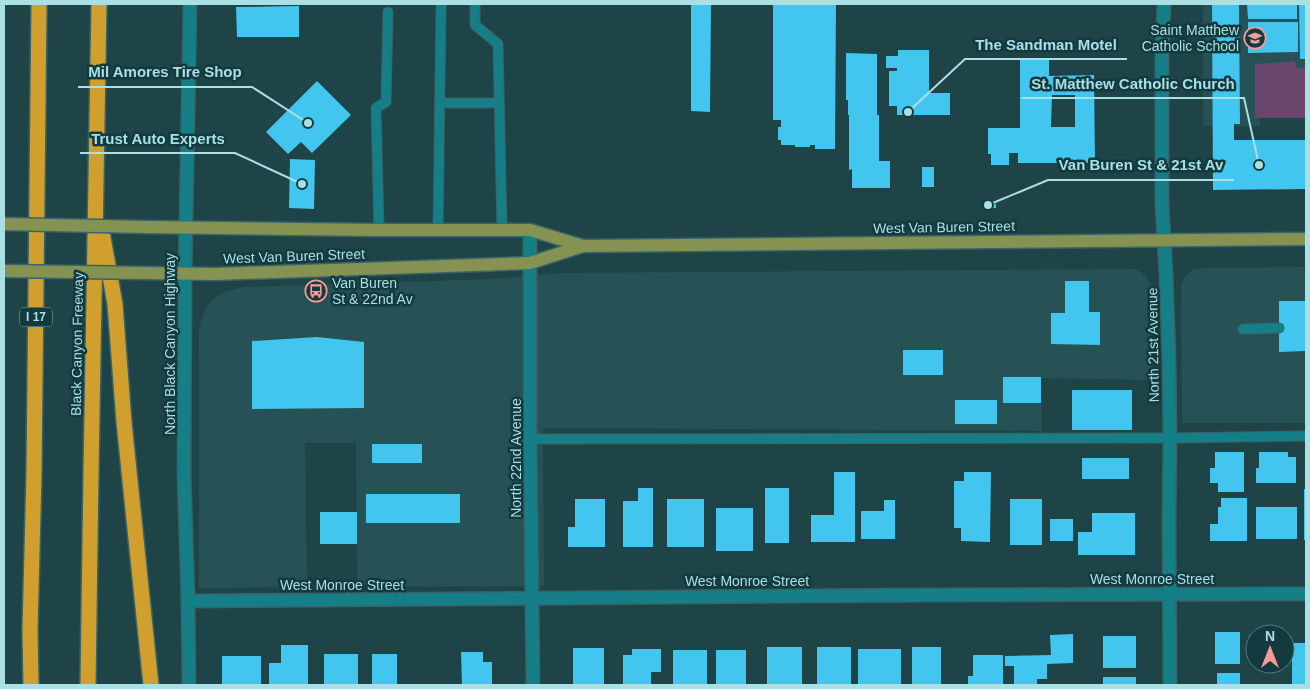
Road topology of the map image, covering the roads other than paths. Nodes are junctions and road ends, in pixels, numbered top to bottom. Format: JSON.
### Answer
{"nodes":[{"id":1,"x":38,"y":4,"type":"edge"},
{"id":2,"x":99,"y":4,"type":"edge"},
{"id":3,"x":190,"y":4,"type":"edge"},
{"id":4,"x":441,"y":4,"type":"edge"},
{"id":5,"x":475,"y":4,"type":"edge"},
{"id":6,"x":1164,"y":4,"type":"edge"},
{"id":7,"x":388,"y":12,"type":"dead end"},
{"id":8,"x":440,"y":103,"type":"junction"},
{"id":9,"x":499,"y":103,"type":"junction"},
{"id":10,"x":96,"y":194,"type":"junction"},
{"id":11,"x":4,"y":224,"type":"edge"},
{"id":12,"x":186,"y":228,"type":"junction"},
{"id":13,"x":379,"y":230,"type":"junction"},
{"id":14,"x":438,"y":230,"type":"junction"},
{"id":15,"x":502,"y":230,"type":"junction"},
{"id":16,"x":530,"y":230,"type":"junction"},
{"id":17,"x":1306,"y":239,"type":"edge"},
{"id":18,"x":1164,"y":240,"type":"junction"},
{"id":19,"x":583,"y":246,"type":"junction"},
{"id":20,"x":530,"y":264,"type":"junction"},
{"id":21,"x":4,"y":272,"type":"edge"},
{"id":22,"x":185,"y":274,"type":"junction"},
{"id":23,"x":1279,"y":328,"type":"dead end"},
{"id":24,"x":1242,"y":329,"type":"dead end"},
{"id":25,"x":1306,"y":436,"type":"edge"},
{"id":26,"x":1170,"y":438,"type":"junction"},
{"id":27,"x":530,"y":439,"type":"junction"},
{"id":28,"x":1169,"y":594,"type":"junction"},
{"id":29,"x":1306,"y":594,"type":"edge"},
{"id":30,"x":532,"y":598,"type":"junction"},
{"id":31,"x":188,"y":601,"type":"junction"},
{"id":32,"x":30,"y":630,"type":"junction"},
{"id":33,"x":21,"y":685,"type":"edge"},
{"id":34,"x":31,"y":685,"type":"edge"},
{"id":35,"x":88,"y":685,"type":"edge"},
{"id":36,"x":151,"y":685,"type":"edge"},
{"id":37,"x":189,"y":685,"type":"edge"},
{"id":38,"x":533,"y":685,"type":"edge"},
{"id":39,"x":1170,"y":685,"type":"edge"}],
"edges":[{"from":1,"to":32,"type":"highway","number":"I 17"},
{"from":2,"to":10,"type":"highway","name":"Black Canyon Freeway"},
{"from":3,"to":12,"type":"street","name":"North Black Canyon Highway"},
{"from":4,"to":8,"type":"lane"},
{"from":5,"to":9,"type":"lane"},
{"from":6,"to":18,"type":"street","name":"North 21st Avenue"},
{"from":7,"to":13,"type":"lane"},
{"from":8,"to":9,"type":"lane"},
{"from":8,"to":14,"type":"lane"},
{"from":9,"to":15,"type":"lane"},
{"from":10,"to":35,"type":"highway","name":"Black Canyon Freeway"},
{"from":10,"to":36,"type":"highway"},
{"from":11,"to":12,"type":"main road","name":"West Van Buren Street","bridge":true},
{"from":12,"to":13,"type":"main road","name":"West Van Buren Street"},
{"from":12,"to":22,"type":"street","name":"North Black Canyon Highway"},
{"from":13,"to":14,"type":"main road","name":"West Van Buren Street"},
{"from":14,"to":15,"type":"main road","name":"West Van Buren Street"},
{"from":15,"to":16,"type":"main road","name":"West Van Buren Street"},
{"from":16,"to":19,"type":"main road","name":"West Van Buren Street"},
{"from":16,"to":20,"type":"street","name":"North 22nd Avenue"},
{"from":17,"to":18,"type":"main road","name":"West Van Buren Street"},
{"from":18,"to":19,"type":"main road","name":"West Van Buren Street"},
{"from":18,"to":26,"type":"street","name":"North 21st Avenue"},
{"from":19,"to":20,"type":"main road","name":"West Van Buren Street"},
{"from":20,"to":22,"type":"main road","name":"West Van Buren Street"},
{"from":20,"to":27,"type":"street","name":"North 22nd Avenue"},
{"from":21,"to":22,"type":"main road","name":"West Van Buren Street","bridge":true},
{"from":22,"to":31,"type":"street","name":"North Black Canyon Highway"},
{"from":23,"to":24,"type":"lane"},
{"from":25,"to":26,"type":"lane"},
{"from":26,"to":27,"type":"lane"},
{"from":26,"to":28,"type":"street","name":"North 21st Avenue"},
{"from":27,"to":30,"type":"street","name":"North 22nd Avenue"},
{"from":28,"to":29,"type":"street","name":"West Monroe Street"},
{"from":28,"to":30,"type":"street","name":"West Monroe Street"},
{"from":28,"to":39,"type":"street","name":"North 21st Avenue"},
{"from":30,"to":31,"type":"street","name":"West Monroe Street"},
{"from":30,"to":38,"type":"street","name":"North 22nd Avenue"},
{"from":31,"to":37,"type":"street","name":"North Black Canyon Highway"},
{"from":32,"to":33,"type":"highway"},
{"from":32,"to":34,"type":"highway","number":"I 17"}]}
